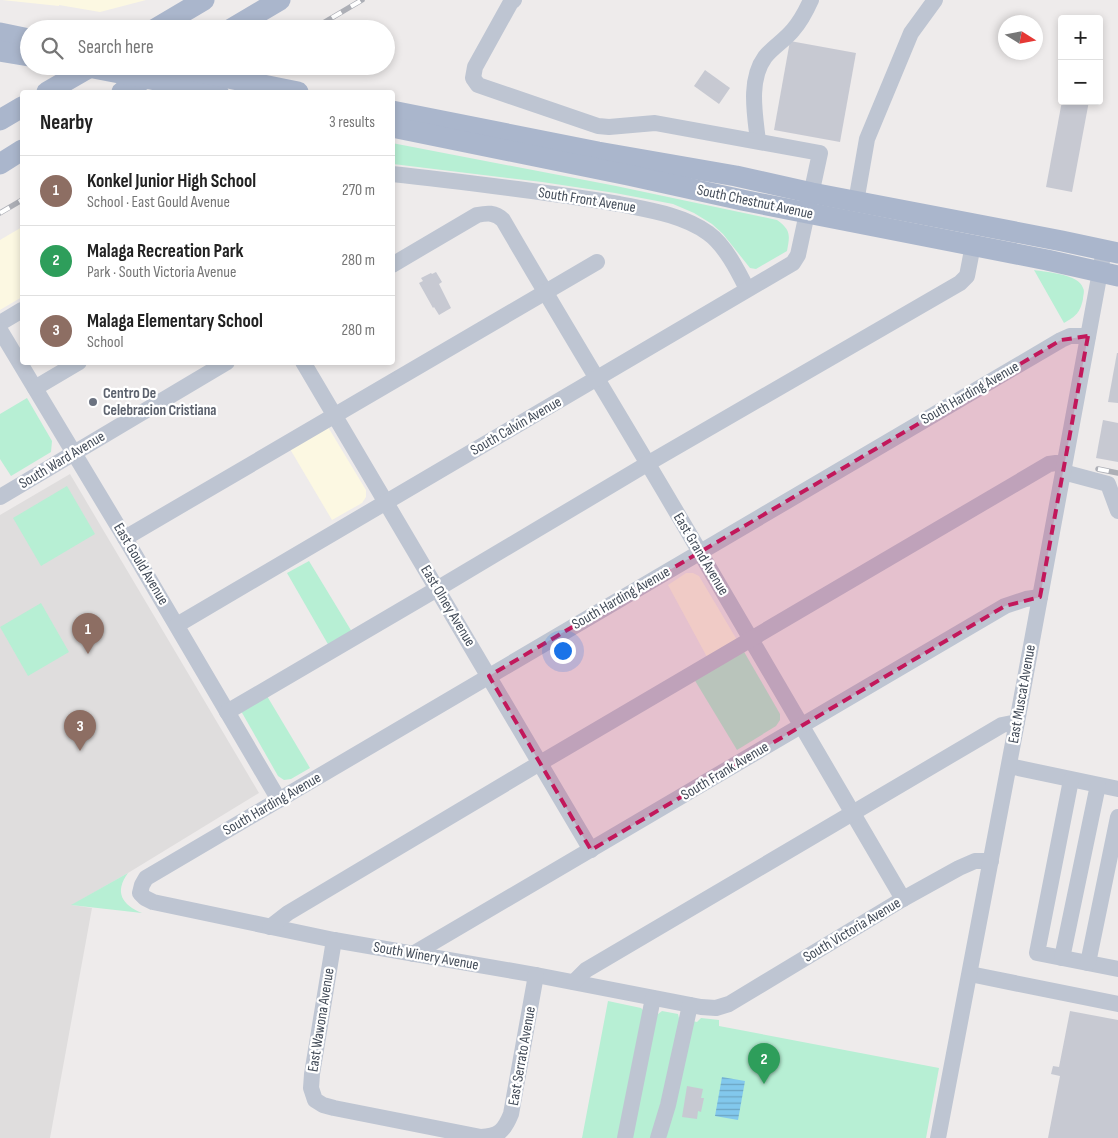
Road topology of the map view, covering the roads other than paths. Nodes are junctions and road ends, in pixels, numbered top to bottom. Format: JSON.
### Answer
{"nodes":[{"id":1,"x":204,"y":0,"type":"edge"},
{"id":2,"x":280,"y":0,"type":"edge"},
{"id":3,"x":514,"y":0,"type":"edge"},
{"id":4,"x":811,"y":0,"type":"edge"},
{"id":5,"x":935,"y":0,"type":"edge"},
{"id":6,"x":182,"y":6,"type":"edge"},
{"id":7,"x":166,"y":20,"type":"edge"},
{"id":8,"x":246,"y":20,"type":"edge"},
{"id":9,"x":0,"y":34,"type":"edge"},
{"id":10,"x":20,"y":37,"type":"edge"},
{"id":11,"x":0,"y":51,"type":"edge"},
{"id":12,"x":20,"y":54,"type":"edge"},
{"id":13,"x":76,"y":75,"type":"edge"},
{"id":14,"x":130,"y":75,"type":"edge"},
{"id":15,"x":151,"y":75,"type":"edge"},
{"id":16,"x":212,"y":75,"type":"edge"},
{"id":17,"x":50,"y":90,"type":"edge"},
{"id":18,"x":125,"y":90,"type":"edge"},
{"id":19,"x":208,"y":90,"type":"edge"},
{"id":20,"x":288,"y":90,"type":"edge"},
{"id":21,"x":20,"y":108,"type":"edge"},
{"id":22,"x":395,"y":112,"type":"edge"},
{"id":23,"x":0,"y":120,"type":"edge"},
{"id":24,"x":395,"y":128,"type":"edge"},
{"id":25,"x":758,"y":141,"type":"junction"},
{"id":26,"x":20,"y":151,"type":"edge"},
{"id":27,"x":0,"y":164,"type":"edge"},
{"id":28,"x":395,"y":175,"type":"edge"},
{"id":29,"x":856,"y":202,"type":"junction"},
{"id":30,"x":810,"y":203,"type":"junction"},
{"id":31,"x":973,"y":245,"type":"junction"},
{"id":32,"x":1111,"y":252,"type":"edge"},
{"id":33,"x":597,"y":262,"type":"dead end"},
{"id":34,"x":395,"y":263,"type":"edge"},
{"id":35,"x":1109,"y":274,"type":"edge"},
{"id":36,"x":747,"y":289,"type":"junction"},
{"id":37,"x":545,"y":292,"type":"junction"},
{"id":38,"x":20,"y":311,"type":"edge"},
{"id":39,"x":0,"y":324,"type":"edge"},
{"id":40,"x":0,"y":330,"type":"edge"},
{"id":41,"x":1088,"y":336,"type":"junction"},
{"id":42,"x":20,"y":363,"type":"edge"},
{"id":43,"x":21,"y":365,"type":"edge"},
{"id":44,"x":74,"y":365,"type":"edge"},
{"id":45,"x":222,"y":365,"type":"edge"},
{"id":46,"x":306,"y":365,"type":"edge"},
{"id":47,"x":597,"y":378,"type":"junction"},
{"id":48,"x":35,"y":388,"type":"junction"},
{"id":49,"x":335,"y":415,"type":"junction"},
{"id":50,"x":74,"y":453,"type":"junction"},
{"id":51,"x":647,"y":464,"type":"junction"},
{"id":52,"x":1064,"y":468,"type":"junction"},
{"id":53,"x":0,"y":497,"type":"edge"},
{"id":54,"x":386,"y":502,"type":"junction"},
{"id":55,"x":1118,"y":510,"type":"edge"},
{"id":56,"x":125,"y":538,"type":"junction"},
{"id":57,"x":700,"y":552,"type":"junction"},
{"id":58,"x":437,"y":589,"type":"junction"},
{"id":59,"x":1040,"y":598,"type":"junction"},
{"id":60,"x":177,"y":625,"type":"junction"},
{"id":61,"x":751,"y":638,"type":"junction"},
{"id":62,"x":489,"y":676,"type":"junction"},
{"id":63,"x":227,"y":712,"type":"junction"},
{"id":64,"x":1018,"y":722,"type":"junction"},
{"id":65,"x":802,"y":725,"type":"junction"},
{"id":66,"x":540,"y":763,"type":"junction"},
{"id":67,"x":1009,"y":766,"type":"junction"},
{"id":68,"x":1071,"y":780,"type":"junction"},
{"id":69,"x":1098,"y":785,"type":"junction"},
{"id":70,"x":1118,"y":789,"type":"edge"},
{"id":71,"x":279,"y":800,"type":"junction"},
{"id":72,"x":852,"y":814,"type":"junction"},
{"id":73,"x":1118,"y":817,"type":"edge"},
{"id":74,"x":591,"y":850,"type":"junction"},
{"id":75,"x":991,"y":861,"type":"junction"},
{"id":76,"x":1112,"y":878,"type":"edge"},
{"id":77,"x":140,"y":893,"type":"joint"},
{"id":78,"x":903,"y":899,"type":"junction"},
{"id":79,"x":270,"y":926,"type":"junction"},
{"id":80,"x":334,"y":940,"type":"junction"},
{"id":81,"x":413,"y":954,"type":"junction"},
{"id":82,"x":1062,"y":958,"type":"junction"},
{"id":83,"x":1088,"y":963,"type":"junction"},
{"id":84,"x":1118,"y":969,"type":"edge"},
{"id":85,"x":970,"y":974,"type":"junction"},
{"id":86,"x":536,"y":975,"type":"junction"},
{"id":87,"x":574,"y":982,"type":"junction"},
{"id":88,"x":653,"y":998,"type":"junction"},
{"id":89,"x":1118,"y":1004,"type":"edge"},
{"id":90,"x":690,"y":1005,"type":"junction"},
{"id":91,"x":716,"y":1008,"type":"joint"},
{"id":92,"x":500,"y":1133,"type":"joint"},
{"id":93,"x":625,"y":1138,"type":"edge"},
{"id":94,"x":658,"y":1138,"type":"edge"},
{"id":95,"x":938,"y":1138,"type":"edge"}],
"edges":[{"from":1,"to":6,"type":"main road"},
{"from":2,"to":8,"type":"main road"},
{"from":3,"to":25,"type":"street"},
{"from":4,"to":25,"type":"street"},
{"from":5,"to":29,"type":"street"},
{"from":6,"to":7,"type":"main road"},
{"from":9,"to":10,"type":"main road"},
{"from":11,"to":12,"type":"main road"},
{"from":13,"to":17,"type":"main road"},
{"from":14,"to":19,"type":"main road","bridge":true},
{"from":15,"to":18,"type":"main road"},
{"from":16,"to":20,"type":"main road","bridge":true},
{"from":21,"to":23,"type":"main road"},
{"from":22,"to":30,"type":"main road","name":"South Chestnut Avenue"},
{"from":24,"to":30,"type":"main road","name":"South Chestnut Avenue"},
{"from":25,"to":30,"type":"street","name":"South Calvin Avenue"},
{"from":26,"to":27,"type":"main road"},
{"from":28,"to":36,"type":"street","name":"South Front Avenue"},
{"from":29,"to":30,"type":"main road","name":"South Chestnut Avenue"},
{"from":29,"to":32,"type":"main road","name":"South Chestnut Avenue"},
{"from":30,"to":31,"type":"main road","name":"South Chestnut Avenue"},
{"from":30,"to":36,"type":"street","name":"South Calvin Avenue"},
{"from":31,"to":35,"type":"main road","name":"South Chestnut Avenue"},
{"from":31,"to":51,"type":"street"},
{"from":32,"to":35,"type":"street","name":"East Muscat Avenue"},
{"from":33,"to":37,"type":"street"},
{"from":34,"to":37,"type":"street","name":"East Grand Avenue"},
{"from":35,"to":41,"type":"street","name":"East Muscat Avenue"},
{"from":36,"to":47,"type":"street","name":"South Calvin Avenue"},
{"from":37,"to":47,"type":"street","name":"East Grand Avenue"},
{"from":37,"to":49,"type":"street"},
{"from":38,"to":39,"type":"street"},
{"from":40,"to":42,"type":"street","name":"East Gould Avenue"},
{"from":41,"to":52,"type":"street","name":"East Muscat Avenue"},
{"from":41,"to":57,"type":"street","name":"South Harding Avenue"},
{"from":43,"to":48,"type":"street","name":"East Gould Avenue"},
{"from":44,"to":48,"type":"street"},
{"from":45,"to":50,"type":"street","name":"South Ward Avenue"},
{"from":46,"to":49,"type":"street","name":"East Olney Avenue"},
{"from":47,"to":51,"type":"street","name":"East Grand Avenue"},
{"from":47,"to":54,"type":"street","name":"South Calvin Avenue"},
{"from":48,"to":50,"type":"street","name":"East Gould Avenue"},
{"from":49,"to":54,"type":"street","name":"East Olney Avenue"},
{"from":49,"to":56,"type":"street"},
{"from":50,"to":53,"type":"street","name":"South Ward Avenue"},
{"from":50,"to":56,"type":"street","name":"East Gould Avenue"},
{"from":51,"to":57,"type":"street","name":"East Grand Avenue"},
{"from":51,"to":58,"type":"street"},
{"from":52,"to":55,"type":"street"},
{"from":52,"to":59,"type":"street","name":"East Muscat Avenue"},
{"from":52,"to":61,"type":"street"},
{"from":54,"to":58,"type":"street","name":"East Olney Avenue"},
{"from":54,"to":60,"type":"street","name":"South Calvin Avenue"},
{"from":56,"to":60,"type":"street","name":"East Gould Avenue"},
{"from":57,"to":61,"type":"street","name":"East Grand Avenue"},
{"from":57,"to":62,"type":"street","name":"South Harding Avenue"},
{"from":58,"to":62,"type":"street","name":"East Olney Avenue"},
{"from":58,"to":63,"type":"street"},
{"from":59,"to":64,"type":"street","name":"East Muscat Avenue"},
{"from":59,"to":65,"type":"street","name":"South Frank Avenue"},
{"from":60,"to":63,"type":"street","name":"East Gould Avenue"},
{"from":61,"to":65,"type":"street","name":"East Grand Avenue"},
{"from":61,"to":66,"type":"street"},
{"from":62,"to":66,"type":"street","name":"East Olney Avenue"},
{"from":62,"to":71,"type":"street","name":"South Harding Avenue"},
{"from":63,"to":71,"type":"street","name":"East Gould Avenue"},
{"from":64,"to":67,"type":"street","name":"East Muscat Avenue"},
{"from":64,"to":72,"type":"street"},
{"from":65,"to":72,"type":"street","name":"East Grand Avenue"},
{"from":65,"to":74,"type":"street","name":"South Frank Avenue"},
{"from":66,"to":74,"type":"street","name":"East Olney Avenue"},
{"from":66,"to":79,"type":"street"},
{"from":67,"to":68,"type":"street"},
{"from":67,"to":75,"type":"street","name":"East Muscat Avenue"},
{"from":68,"to":69,"type":"street"},
{"from":68,"to":82,"type":"street"},
{"from":69,"to":70,"type":"street"},
{"from":69,"to":82,"type":"street"},
{"from":71,"to":77,"type":"street","name":"South Harding Avenue"},
{"from":72,"to":78,"type":"street","name":"East Grand Avenue"},
{"from":72,"to":87,"type":"street"},
{"from":73,"to":76,"type":"street"},
{"from":74,"to":81,"type":"street","name":"South Frank Avenue"},
{"from":75,"to":78,"type":"street","name":"South Victoria Avenue"},
{"from":75,"to":85,"type":"street","name":"East Muscat Avenue"},
{"from":76,"to":83,"type":"street"},
{"from":77,"to":79,"type":"street","name":"South Winery Avenue"},
{"from":78,"to":91,"type":"street","name":"South Victoria Avenue"},
{"from":79,"to":80,"type":"street","name":"South Winery Avenue"},
{"from":80,"to":81,"type":"street","name":"South Winery Avenue"},
{"from":80,"to":92,"type":"street","name":"East Wawona Avenue"},
{"from":81,"to":86,"type":"street","name":"South Winery Avenue"},
{"from":82,"to":83,"type":"street"},
{"from":83,"to":84,"type":"street"},
{"from":85,"to":89,"type":"street"},
{"from":85,"to":95,"type":"street","name":"East Muscat Avenue"},
{"from":86,"to":87,"type":"street","name":"South Winery Avenue"},
{"from":86,"to":92,"type":"street","name":"East Serrato Avenue"},
{"from":87,"to":88,"type":"street","name":"South Winery Avenue"},
{"from":88,"to":90,"type":"street","name":"South Winery Avenue"},
{"from":88,"to":93,"type":"street"},
{"from":90,"to":91,"type":"street","name":"South Winery Avenue"},
{"from":90,"to":94,"type":"street"}]}
